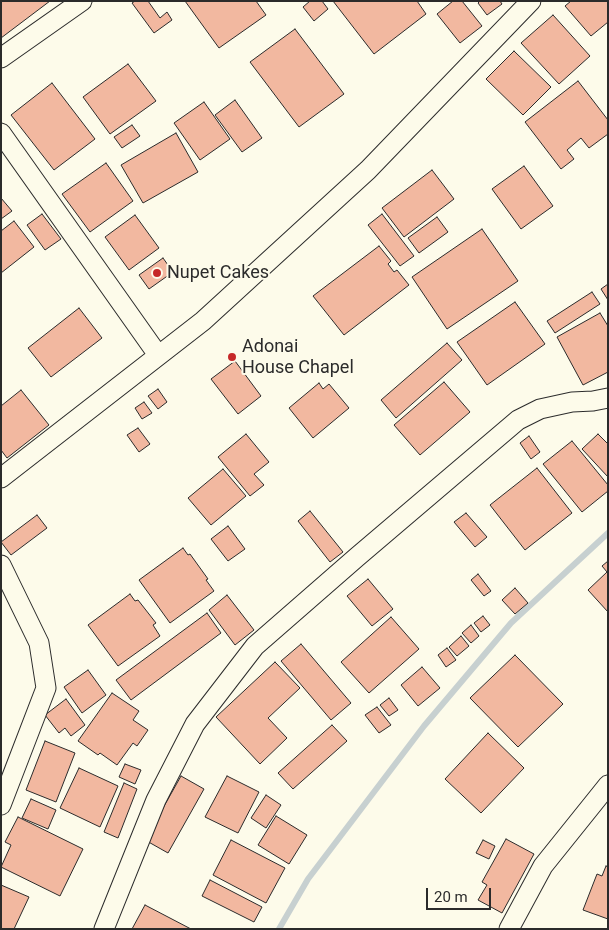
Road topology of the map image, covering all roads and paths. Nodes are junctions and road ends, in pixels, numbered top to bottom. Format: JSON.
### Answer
{"nodes":[{"id":1,"x":82,"y":1,"type":"edge"},
{"id":2,"x":531,"y":1,"type":"edge"},
{"id":3,"x":1,"y":58,"type":"edge"},
{"id":4,"x":1,"y":133,"type":"edge"},
{"id":5,"x":158,"y":355,"type":"junction"},
{"id":6,"x":608,"y":398,"type":"edge"},
{"id":7,"x":1,"y":478,"type":"edge"},
{"id":8,"x":1,"y":565,"type":"edge"},
{"id":9,"x":608,"y":785,"type":"edge"},
{"id":10,"x":1,"y":805,"type":"edge"},
{"id":11,"x":104,"y":929,"type":"edge"},
{"id":12,"x":509,"y":929,"type":"edge"}],
"edges":[{"from":1,"to":3,"type":"street"},
{"from":2,"to":5,"type":"street"},
{"from":4,"to":5,"type":"street"},
{"from":5,"to":7,"type":"street"},
{"from":6,"to":11,"type":"street"},
{"from":8,"to":10,"type":"street"},
{"from":9,"to":12,"type":"street"}]}
